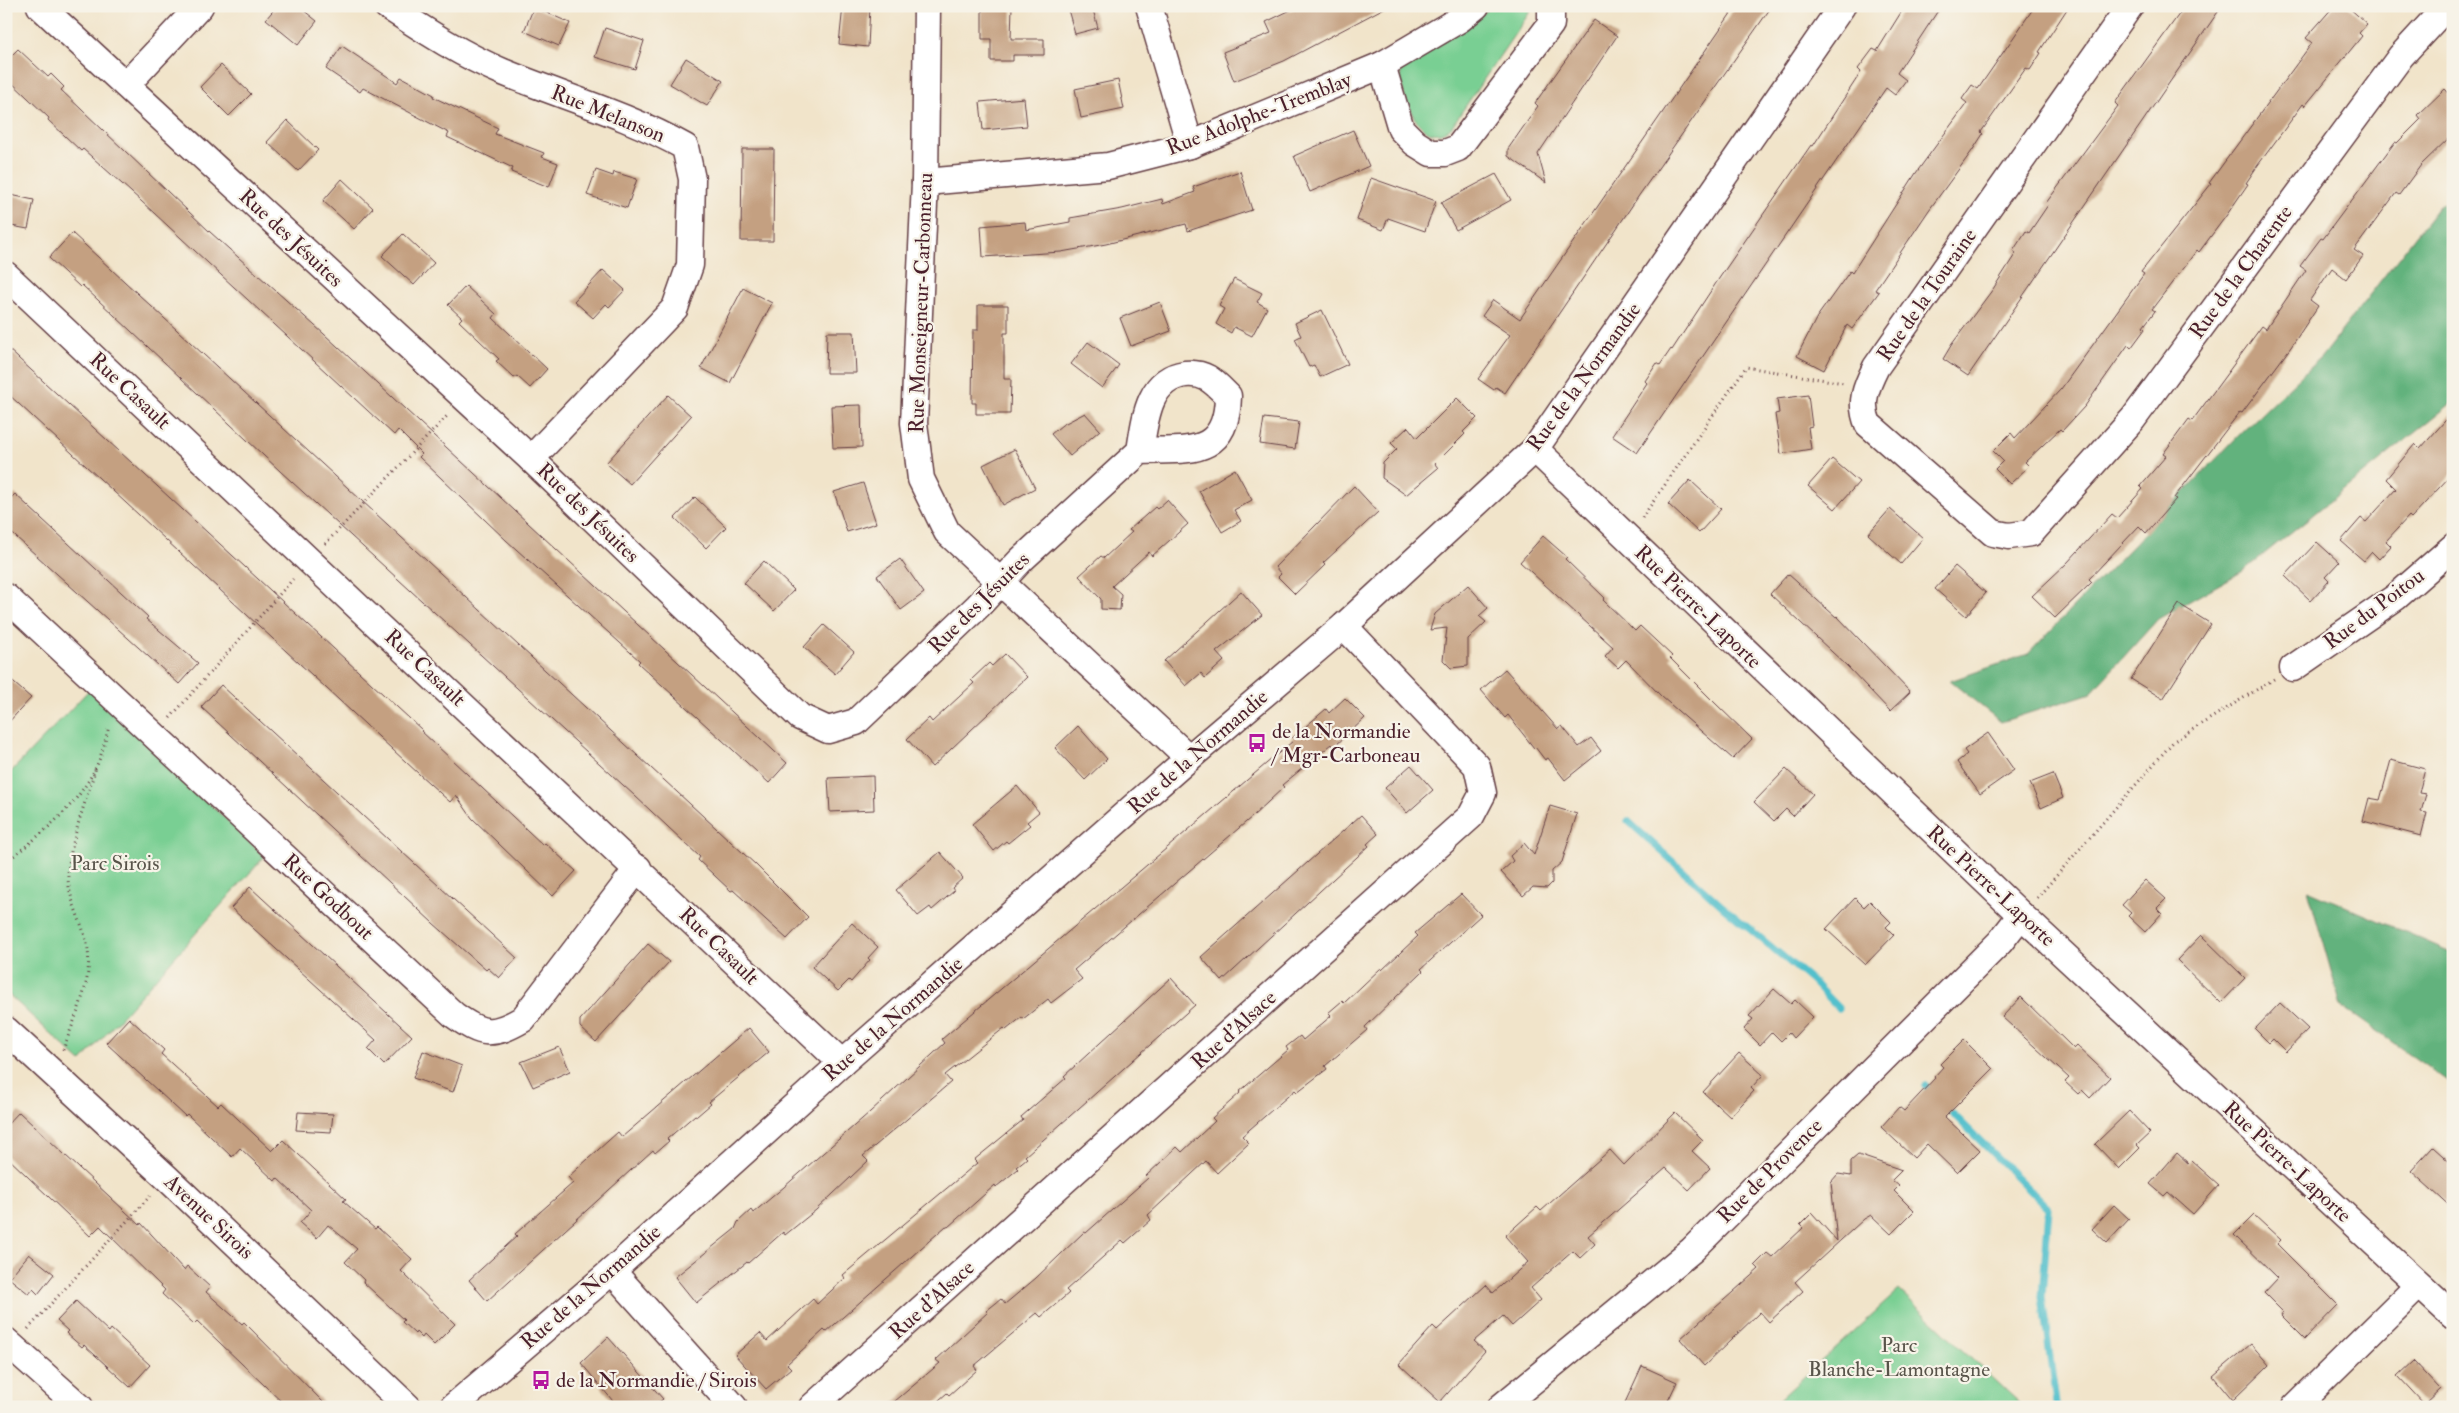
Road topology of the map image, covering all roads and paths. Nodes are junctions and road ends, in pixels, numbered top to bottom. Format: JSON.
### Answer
{"nodes":[{"id":1,"x":40,"y":6,"type":"edge"},
{"id":2,"x":200,"y":6,"type":"edge"},
{"id":3,"x":387,"y":6,"type":"edge"},
{"id":4,"x":927,"y":6,"type":"edge"},
{"id":5,"x":1149,"y":6,"type":"edge"},
{"id":6,"x":1476,"y":6,"type":"edge"},
{"id":7,"x":1551,"y":6,"type":"edge"},
{"id":8,"x":1842,"y":6,"type":"edge"},
{"id":9,"x":2130,"y":6,"type":"edge"},
{"id":10,"x":2447,"y":6,"type":"edge"},
{"id":11,"x":1382,"y":65,"type":"junction"},
{"id":12,"x":126,"y":85,"type":"junction"},
{"id":13,"x":1190,"y":144,"type":"junction"},
{"id":14,"x":925,"y":182,"type":"junction"},
{"id":15,"x":6,"y":275,"type":"edge"},
{"id":16,"x":1866,"y":386,"type":"junction"},
{"id":17,"x":1535,"y":449,"type":"junction"},
{"id":18,"x":1140,"y":451,"type":"dead end"},
{"id":19,"x":531,"y":459,"type":"junction"},
{"id":20,"x":2031,"y":533,"type":"joint"},
{"id":21,"x":1627,"y":540,"type":"junction"},
{"id":22,"x":2453,"y":547,"type":"edge"},
{"id":23,"x":999,"y":581,"type":"junction"},
{"id":24,"x":6,"y":597,"type":"edge"},
{"id":25,"x":1344,"y":626,"type":"junction"},
{"id":26,"x":2293,"y":668,"type":"joint"},
{"id":27,"x":118,"y":701,"type":"junction"},
{"id":28,"x":1189,"y":758,"type":"junction"},
{"id":29,"x":96,"y":767,"type":"junction"},
{"id":30,"x":6,"y":862,"type":"edge"},
{"id":31,"x":638,"y":868,"type":"junction"},
{"id":32,"x":2021,"y":915,"type":"junction"},
{"id":33,"x":6,"y":1030,"type":"edge"},
{"id":34,"x":842,"y":1064,"type":"junction"},
{"id":35,"x":55,"y":1074,"type":"junction"},
{"id":36,"x":167,"y":1178,"type":"junction"},
{"id":37,"x":612,"y":1271,"type":"junction"},
{"id":38,"x":2419,"y":1285,"type":"junction"},
{"id":39,"x":2453,"y":1316,"type":"edge"},
{"id":40,"x":9,"y":1344,"type":"edge"},
{"id":41,"x":80,"y":1407,"type":"edge"},
{"id":42,"x":408,"y":1407,"type":"edge"},
{"id":43,"x":453,"y":1407,"type":"edge"},
{"id":44,"x":734,"y":1407,"type":"edge"},
{"id":45,"x":812,"y":1407,"type":"edge"},
{"id":46,"x":1501,"y":1407,"type":"edge"},
{"id":47,"x":2295,"y":1407,"type":"edge"}],
"edges":[{"from":1,"to":12,"type":"street","name":"Rue des Jésuites"},
{"from":2,"to":12,"type":"street"},
{"from":3,"to":19,"type":"street","name":"Rue Melanson"},
{"from":4,"to":14,"type":"street","name":"Rue Monseigneur-Carbonneau"},
{"from":5,"to":13,"type":"street"},
{"from":6,"to":11,"type":"street","name":"Rue Adolphe-Tremblay"},
{"from":7,"to":11,"type":"street"},
{"from":8,"to":17,"type":"street","name":"Rue de la Normandie"},
{"from":9,"to":16,"type":"street","name":"Rue de la Touraine"},
{"from":10,"to":20,"type":"street","name":"Rue de la Charente"},
{"from":11,"to":13,"type":"street","name":"Rue Adolphe-Tremblay"},
{"from":12,"to":19,"type":"street","name":"Rue des Jésuites"},
{"from":13,"to":14,"type":"street","name":"Rue Adolphe-Tremblay"},
{"from":14,"to":23,"type":"street","name":"Rue Monseigneur-Carbonneau"},
{"from":15,"to":31,"type":"street","name":"Rue Casault"},
{"from":16,"to":20,"type":"street","name":"Rue de la Touraine"},
{"from":16,"to":21,"type":"path"},
{"from":17,"to":21,"type":"street","name":"Rue Pierre-Laporte"},
{"from":17,"to":25,"type":"street","name":"Rue de la Normandie"},
{"from":18,"to":23,"type":"street","name":"Rue des Jésuites"},
{"from":19,"to":23,"type":"street","name":"Rue des Jésuites"},
{"from":21,"to":32,"type":"street","name":"Rue Pierre-Laporte"},
{"from":22,"to":26,"type":"street","name":"Rue du Poitou"},
{"from":23,"to":28,"type":"street","name":"Rue Monseigneur-Carbonneau"},
{"from":24,"to":27,"type":"street","name":"Rue Godbout"},
{"from":25,"to":28,"type":"street","name":"Rue de la Normandie"},
{"from":25,"to":45,"type":"street","name":"Rue d'Alsace"},
{"from":26,"to":32,"type":"path"},
{"from":27,"to":29,"type":"path"},
{"from":27,"to":31,"type":"street","name":"Rue Godbout"},
{"from":28,"to":34,"type":"street","name":"Rue de la Normandie"},
{"from":29,"to":30,"type":"path"},
{"from":29,"to":35,"type":"path"},
{"from":31,"to":34,"type":"street","name":"Rue Casault"},
{"from":32,"to":38,"type":"street","name":"Rue Pierre-Laporte"},
{"from":32,"to":46,"type":"street","name":"Rue de Provence"},
{"from":33,"to":35,"type":"street","name":"Avenue Sirois"},
{"from":34,"to":37,"type":"street","name":"Rue de la Normandie"},
{"from":35,"to":36,"type":"street","name":"Avenue Sirois"},
{"from":36,"to":40,"type":"path"},
{"from":36,"to":42,"type":"street","name":"Avenue Sirois"},
{"from":37,"to":43,"type":"street","name":"Rue de la Normandie"},
{"from":37,"to":44,"type":"street"},
{"from":38,"to":39,"type":"street","name":"Rue Pierre-Laporte"},
{"from":38,"to":47,"type":"street"},
{"from":40,"to":41,"type":"street"}]}
